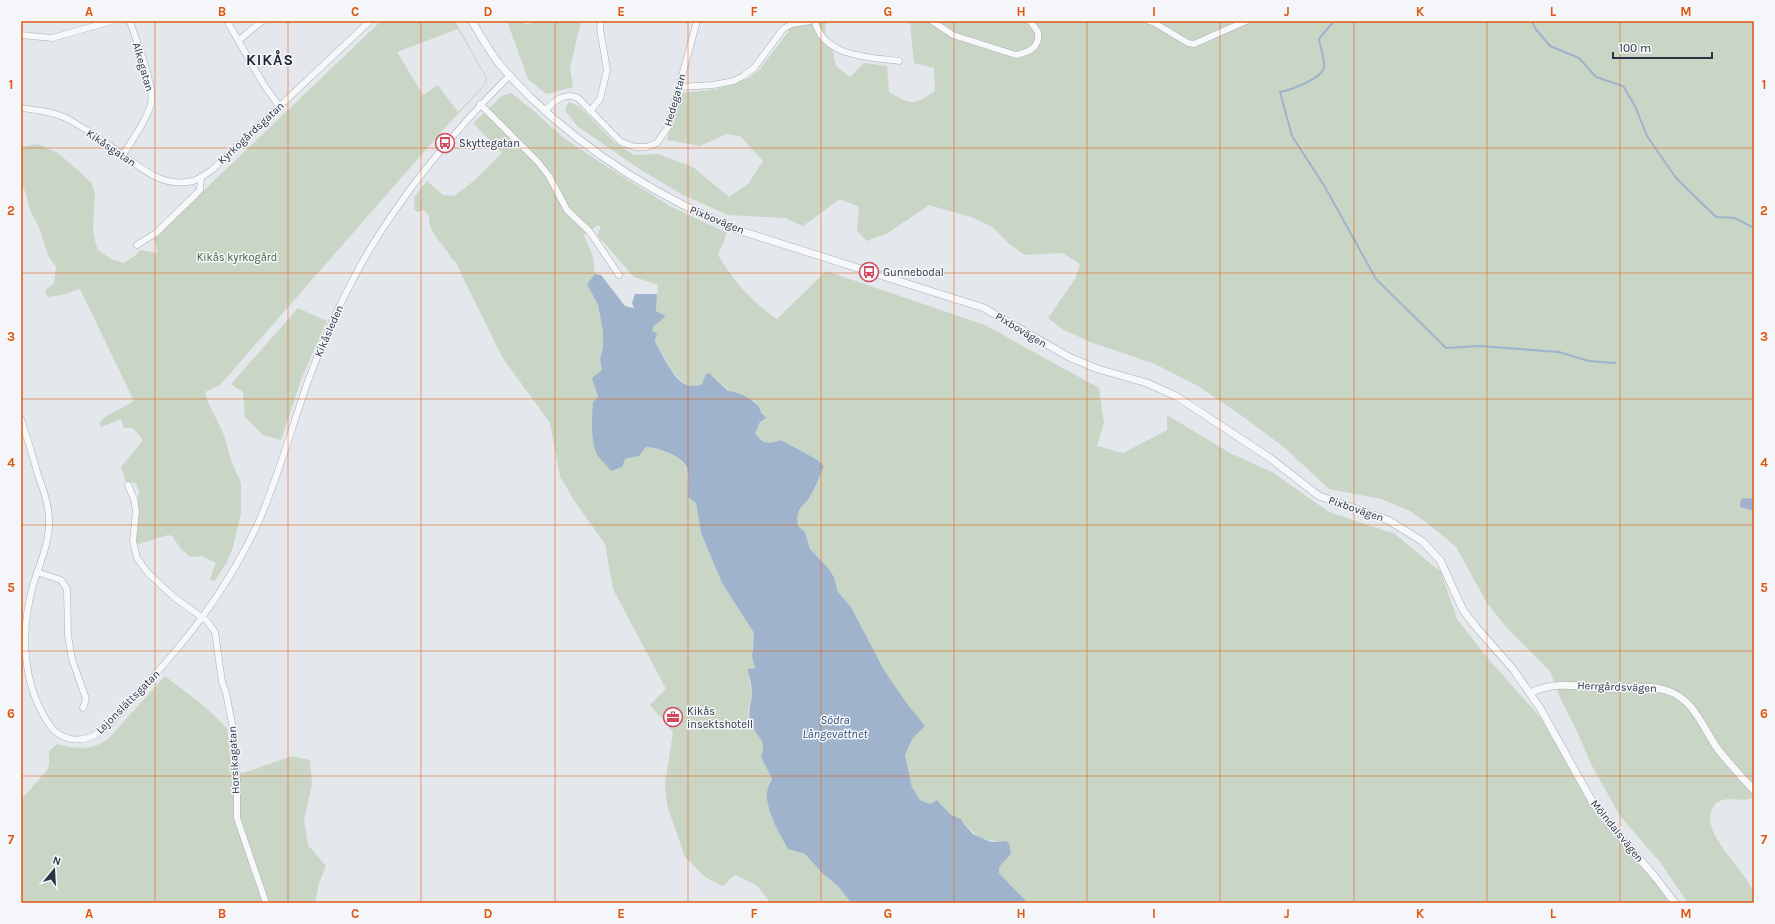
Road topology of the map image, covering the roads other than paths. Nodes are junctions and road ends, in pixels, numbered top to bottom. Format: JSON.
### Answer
{"nodes":[{"id":1,"x":112,"y":21,"type":"edge"},
{"id":2,"x":130,"y":21,"type":"edge"},
{"id":3,"x":227,"y":21,"type":"edge"},
{"id":4,"x":262,"y":21,"type":"edge"},
{"id":5,"x":370,"y":21,"type":"edge"},
{"id":6,"x":472,"y":21,"type":"edge"},
{"id":7,"x":601,"y":21,"type":"edge"},
{"id":8,"x":697,"y":21,"type":"edge"},
{"id":9,"x":810,"y":21,"type":"edge"},
{"id":10,"x":815,"y":21,"type":"edge"},
{"id":11,"x":932,"y":21,"type":"edge"},
{"id":12,"x":1030,"y":21,"type":"edge"},
{"id":13,"x":1149,"y":21,"type":"edge"},
{"id":14,"x":1246,"y":21,"type":"edge"},
{"id":15,"x":21,"y":36,"type":"edge"},
{"id":16,"x":239,"y":40,"type":"junction"},
{"id":17,"x":900,"y":61,"type":"dead end"},
{"id":18,"x":508,"y":76,"type":"junction"},
{"id":19,"x":679,"y":86,"type":"junction"},
{"id":20,"x":480,"y":104,"type":"junction"},
{"id":21,"x":279,"y":106,"type":"junction"},
{"id":22,"x":21,"y":108,"type":"edge"},
{"id":23,"x":545,"y":111,"type":"junction"},
{"id":24,"x":590,"y":111,"type":"junction"},
{"id":25,"x":124,"y":155,"type":"junction"},
{"id":26,"x":201,"y":177,"type":"junction"},
{"id":27,"x":137,"y":245,"type":"dead end"},
{"id":28,"x":620,"y":275,"type":"dead end"},
{"id":29,"x":21,"y":419,"type":"edge"},
{"id":30,"x":128,"y":485,"type":"dead end"},
{"id":31,"x":37,"y":572,"type":"junction"},
{"id":32,"x":203,"y":618,"type":"junction"},
{"id":33,"x":1530,"y":693,"type":"junction"},
{"id":34,"x":83,"y":708,"type":"dead end"},
{"id":35,"x":1754,"y":790,"type":"edge"},
{"id":36,"x":266,"y":903,"type":"edge"},
{"id":37,"x":1675,"y":903,"type":"edge"}],
"edges":[{"from":1,"to":15,"type":"street"},
{"from":2,"to":25,"type":"street","name":"Alkegatan"},
{"from":3,"to":16,"type":"street"},
{"from":4,"to":16,"type":"street"},
{"from":5,"to":21,"type":"street","name":"Kyrkogårdsgatan"},
{"from":6,"to":18,"type":"street","name":"Pixbovägen"},
{"from":7,"to":24,"type":"street"},
{"from":8,"to":19,"type":"street","name":"Hedegatan"},
{"from":9,"to":19,"type":"street"},
{"from":10,"to":17,"type":"street"},
{"from":11,"to":12,"type":"street"},
{"from":13,"to":14,"type":"street"},
{"from":16,"to":21,"type":"street"},
{"from":18,"to":20,"type":"street","name":"Kikåsleden"},
{"from":18,"to":23,"type":"street","name":"Pixbovägen"},
{"from":19,"to":24,"type":"street","name":"Hedegatan"},
{"from":20,"to":28,"type":"street"},
{"from":20,"to":32,"type":"street","name":"Kikåsleden"},
{"from":21,"to":26,"type":"street","name":"Kyrkogårdsgatan"},
{"from":22,"to":25,"type":"street","name":"Kikåsgatan"},
{"from":23,"to":24,"type":"street","name":"Hedegatan"},
{"from":23,"to":33,"type":"street","name":"Pixbovägen"},
{"from":25,"to":26,"type":"street","name":"Kikåsgatan"},
{"from":26,"to":27,"type":"street"},
{"from":29,"to":31,"type":"street","name":"Lejonslättsgatan"},
{"from":30,"to":32,"type":"street","name":"Horsikagatan"},
{"from":31,"to":32,"type":"street","name":"Lejonslättsgatan"},
{"from":31,"to":34,"type":"street"},
{"from":32,"to":36,"type":"street","name":"Horsikagatan"},
{"from":33,"to":35,"type":"street","name":"Herrgårdsvägen"},
{"from":33,"to":37,"type":"street","name":"Mölndalsvägen"}]}
